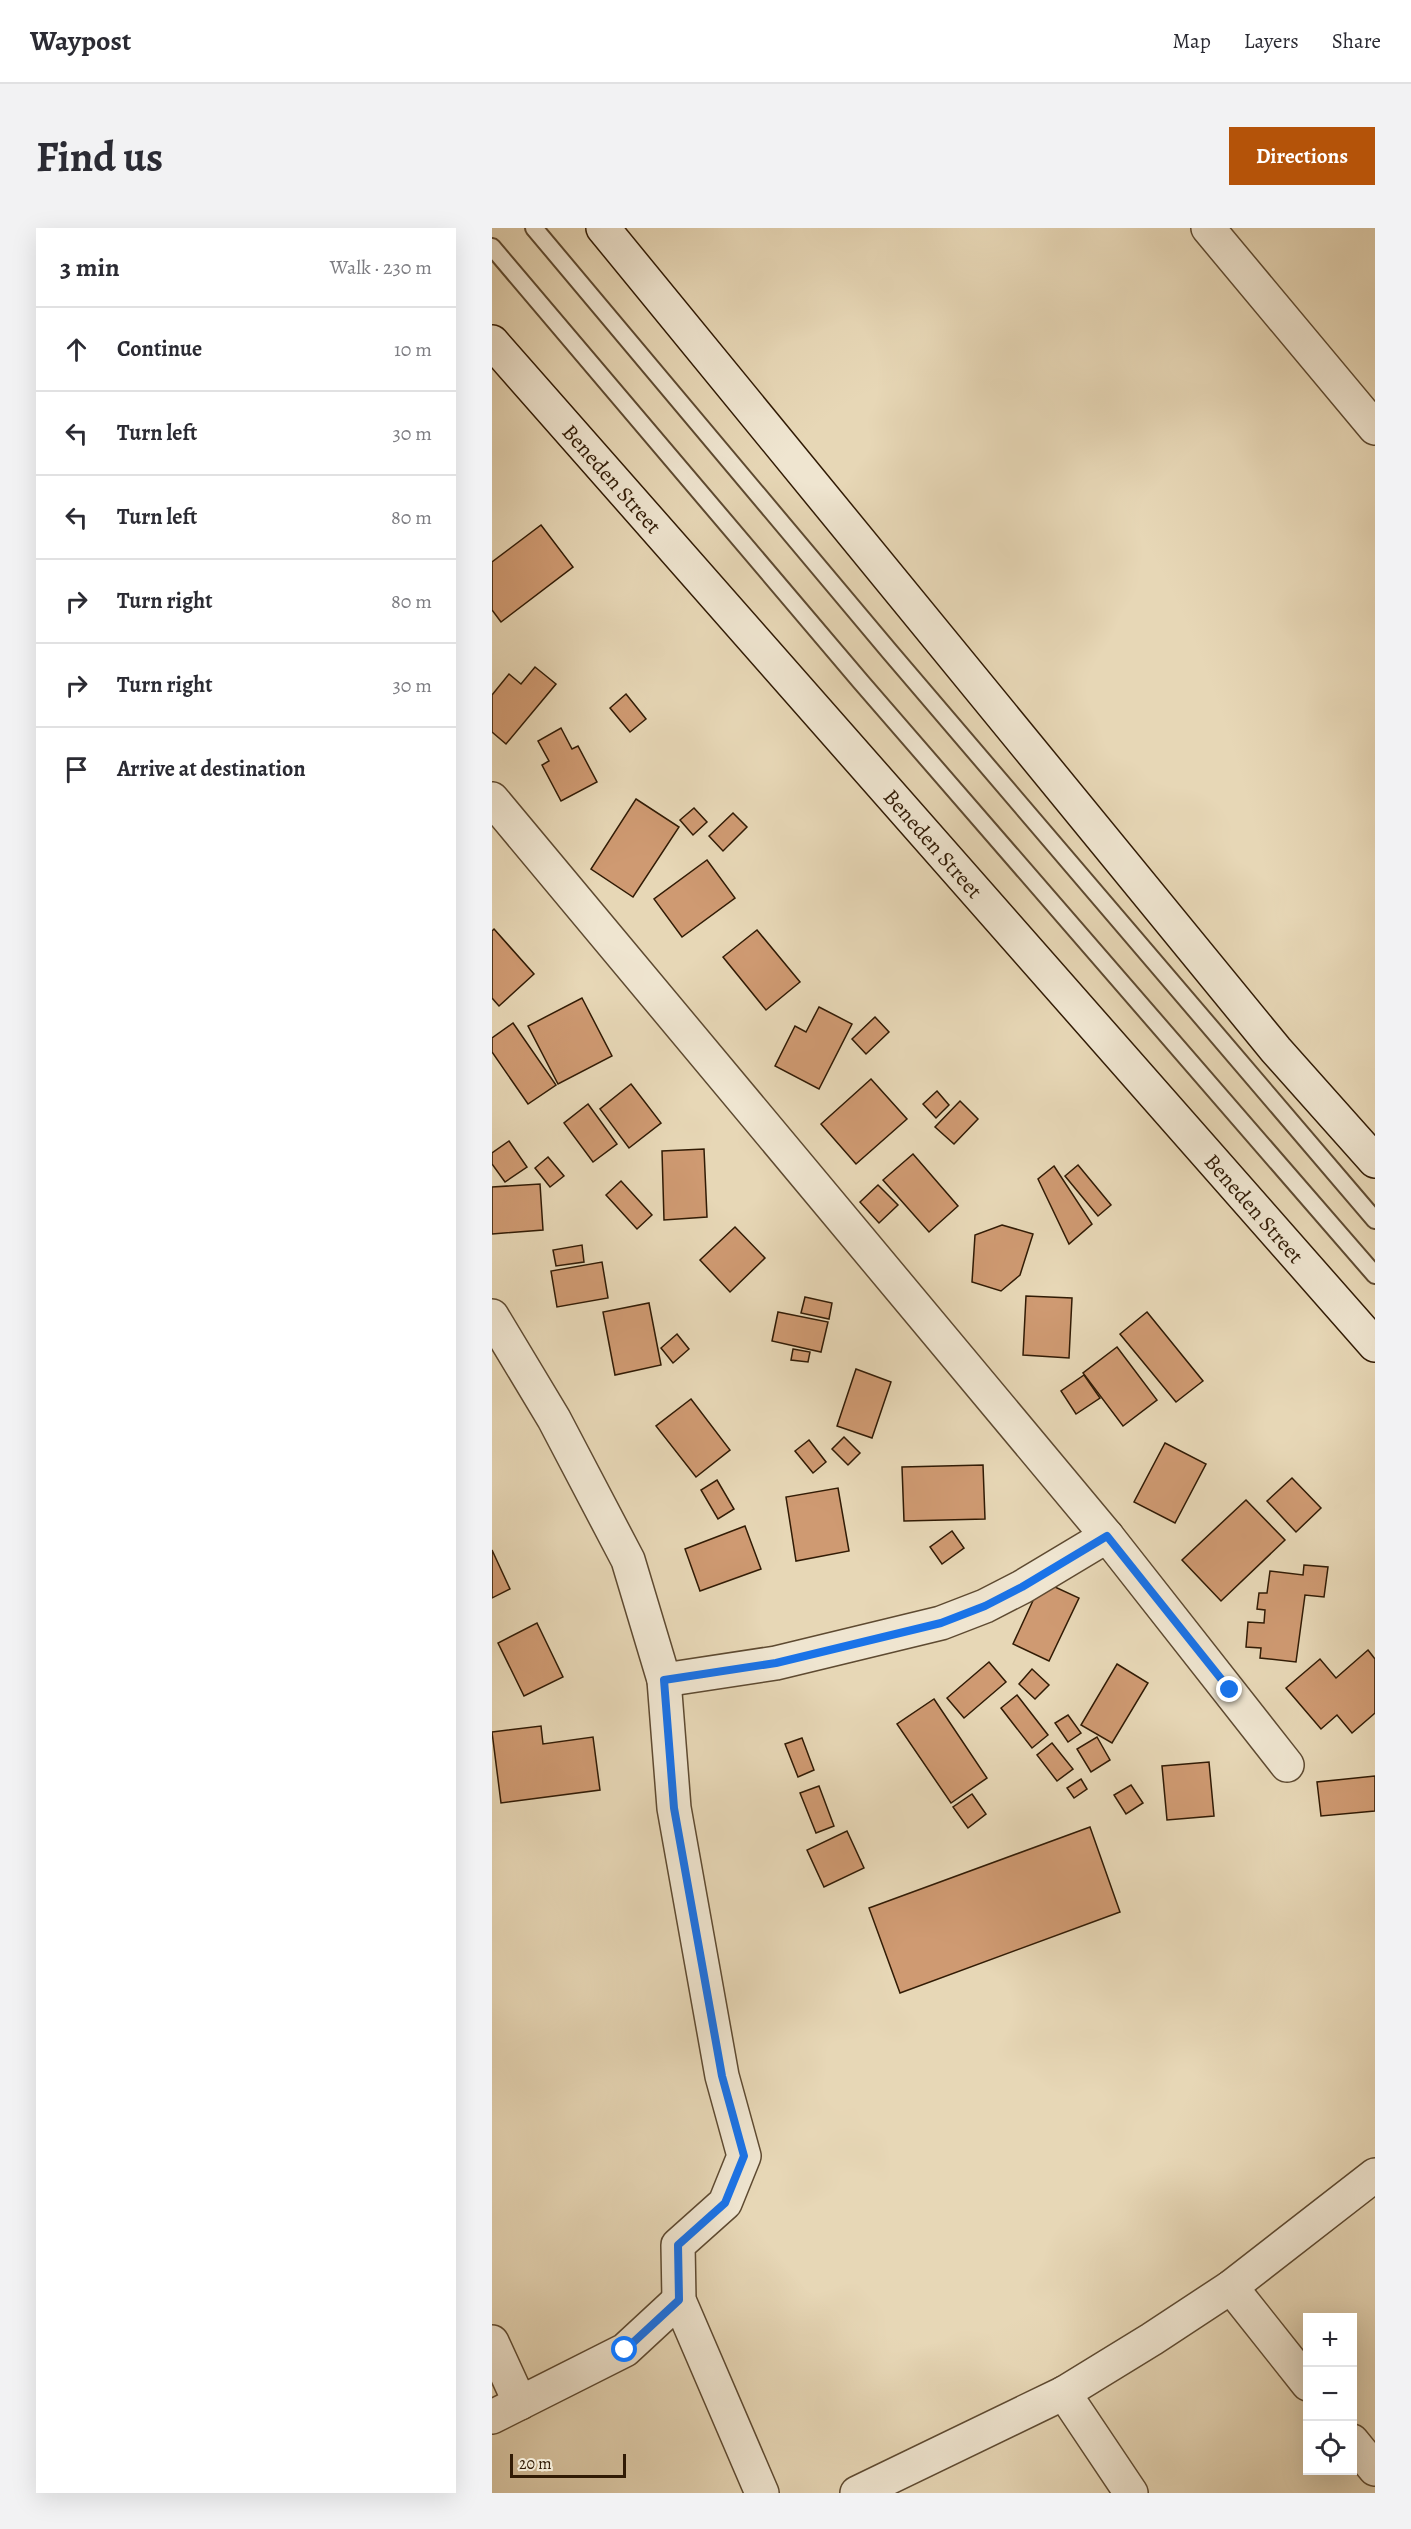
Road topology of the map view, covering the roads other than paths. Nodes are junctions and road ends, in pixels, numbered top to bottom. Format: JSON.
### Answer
{"nodes":[{"id":1,"x":534,"y":228,"type":"edge"},
{"id":2,"x":603,"y":228,"type":"edge"},
{"id":3,"x":1208,"y":228,"type":"edge"},
{"id":4,"x":492,"y":247,"type":"edge"},
{"id":5,"x":492,"y":342,"type":"edge"},
{"id":6,"x":1375,"y":428,"type":"edge"},
{"id":7,"x":492,"y":800,"type":"edge"},
{"id":8,"x":1375,"y":1161,"type":"edge"},
{"id":9,"x":1375,"y":1220,"type":"edge"},
{"id":10,"x":1375,"y":1275,"type":"edge"},
{"id":11,"x":492,"y":1316,"type":"edge"},
{"id":12,"x":1375,"y":1344,"type":"edge"},
{"id":13,"x":1107,"y":1536,"type":"junction"},
{"id":14,"x":664,"y":1680,"type":"junction"},
{"id":15,"x":1287,"y":1765,"type":"dead end"},
{"id":16,"x":1375,"y":2175,"type":"edge"},
{"id":17,"x":1231,"y":2287,"type":"junction"},
{"id":18,"x":679,"y":2300,"type":"junction"},
{"id":19,"x":492,"y":2342,"type":"edge"},
{"id":20,"x":1303,"y":2378,"type":"edge"},
{"id":21,"x":1064,"y":2394,"type":"junction"},
{"id":22,"x":506,"y":2410,"type":"edge"},
{"id":23,"x":1357,"y":2446,"type":"edge"},
{"id":24,"x":1375,"y":2469,"type":"edge"},
{"id":25,"x":762,"y":2493,"type":"edge"},
{"id":26,"x":857,"y":2493,"type":"edge"},
{"id":27,"x":1131,"y":2493,"type":"edge"}],
"edges":[{"from":1,"to":9,"type":"lane"},
{"from":2,"to":8,"type":"street"},
{"from":3,"to":6,"type":"street"},
{"from":4,"to":10,"type":"lane"},
{"from":5,"to":12,"type":"street","name":"Beneden Street"},
{"from":7,"to":13,"type":"street"},
{"from":11,"to":14,"type":"street"},
{"from":13,"to":14,"type":"street"},
{"from":13,"to":15,"type":"street"},
{"from":14,"to":18,"type":"street"},
{"from":16,"to":17,"type":"street"},
{"from":17,"to":20,"type":"street"},
{"from":17,"to":21,"type":"street"},
{"from":18,"to":22,"type":"street"},
{"from":18,"to":25,"type":"street"},
{"from":19,"to":22,"type":"street"},
{"from":21,"to":26,"type":"street"},
{"from":21,"to":27,"type":"street"},
{"from":23,"to":24,"type":"street"}]}
